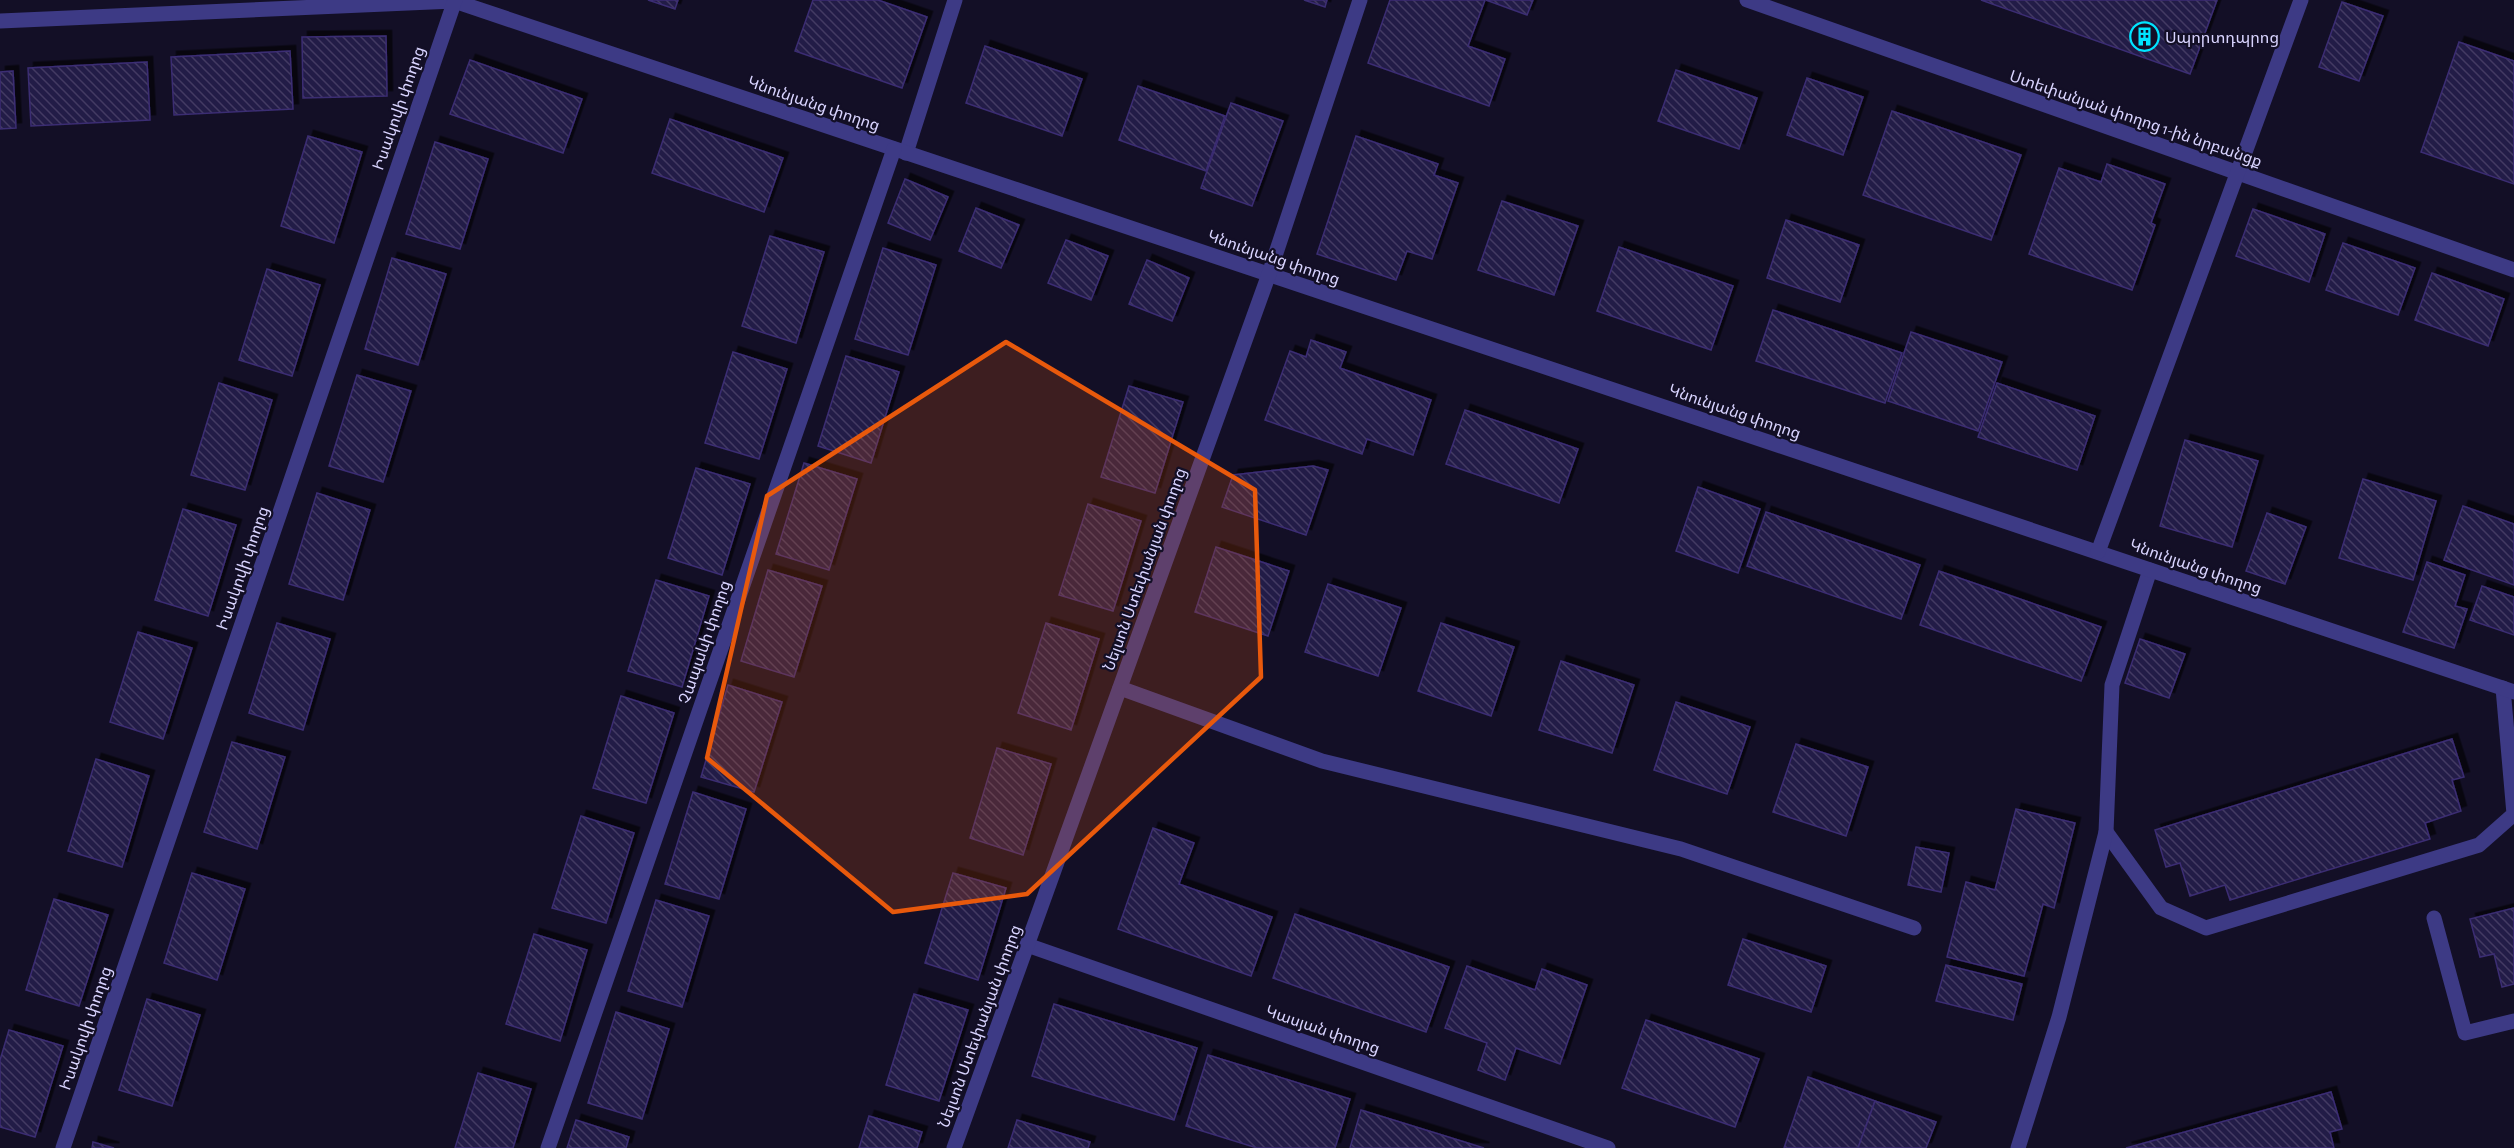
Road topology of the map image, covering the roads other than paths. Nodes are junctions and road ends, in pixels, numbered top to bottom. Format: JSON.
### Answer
{"nodes":[{"id":1,"x":454,"y":0,"type":"edge"},
{"id":2,"x":955,"y":0,"type":"edge"},
{"id":3,"x":1360,"y":0,"type":"edge"},
{"id":4,"x":1747,"y":0,"type":"edge"},
{"id":5,"x":2301,"y":0,"type":"edge"},
{"id":6,"x":251,"y":5,"type":"edge"},
{"id":7,"x":0,"y":21,"type":"edge"},
{"id":8,"x":900,"y":151,"type":"junction"},
{"id":9,"x":2239,"y":173,"type":"junction"},
{"id":10,"x":2514,"y":270,"type":"edge"},
{"id":11,"x":1269,"y":274,"type":"junction"},
{"id":12,"x":2098,"y":552,"type":"junction"},
{"id":13,"x":2150,"y":570,"type":"junction"},
{"id":14,"x":1120,"y":688,"type":"junction"},
{"id":15,"x":2508,"y":690,"type":"edge"},
{"id":16,"x":2106,"y":832,"type":"junction"},
{"id":17,"x":2434,"y":918,"type":"dead end"},
{"id":18,"x":1914,"y":928,"type":"dead end"},
{"id":19,"x":1027,"y":945,"type":"junction"},
{"id":20,"x":2514,"y":1021,"type":"edge"},
{"id":21,"x":63,"y":1148,"type":"edge"},
{"id":22,"x":548,"y":1148,"type":"edge"},
{"id":23,"x":954,"y":1148,"type":"edge"},
{"id":24,"x":1608,"y":1148,"type":"edge"},
{"id":25,"x":2018,"y":1148,"type":"edge"}],
"edges":[{"from":1,"to":6,"type":"street","name":"Կնունյանց փողոց"},
{"from":1,"to":8,"type":"street","name":"Կնունյանց փողոց"},
{"from":1,"to":21,"type":"street","name":"Իսակովի փողոց"},
{"from":2,"to":8,"type":"street","name":"Չապաևի փողոց"},
{"from":3,"to":11,"type":"street","name":"Նելսոն Ստեփանյան փողոց"},
{"from":4,"to":9,"type":"street","name":"Ստեփանյան փողոց 1-ին նրբանցք"},
{"from":5,"to":9,"type":"street"},
{"from":6,"to":7,"type":"street","name":"Կնունյանց փողոց"},
{"from":8,"to":11,"type":"street","name":"Կնունյանց փողոց"},
{"from":8,"to":22,"type":"street","name":"Չապաևի փողոց"},
{"from":9,"to":10,"type":"street","name":"Ստեփանյան փողոց 1-ին նրբանցք"},
{"from":9,"to":12,"type":"street"},
{"from":11,"to":12,"type":"street","name":"Կնունյանց փողոց"},
{"from":11,"to":14,"type":"street","name":"Նելսոն Ստեփանյան փողոց"},
{"from":12,"to":13,"type":"street","name":"Կնունյանց փողոց"},
{"from":13,"to":15,"type":"street","name":"Կնունյանց փողոց"},
{"from":13,"to":16,"type":"street"},
{"from":14,"to":18,"type":"street"},
{"from":14,"to":19,"type":"street","name":"Նելսոն Ստեփանյան փողոց"},
{"from":15,"to":16,"type":"street"},
{"from":16,"to":25,"type":"street"},
{"from":17,"to":20,"type":"street"},
{"from":19,"to":23,"type":"street","name":"Նելսոն Ստեփանյան փողոց"},
{"from":19,"to":24,"type":"street","name":"Կասյան փողոց"}]}
